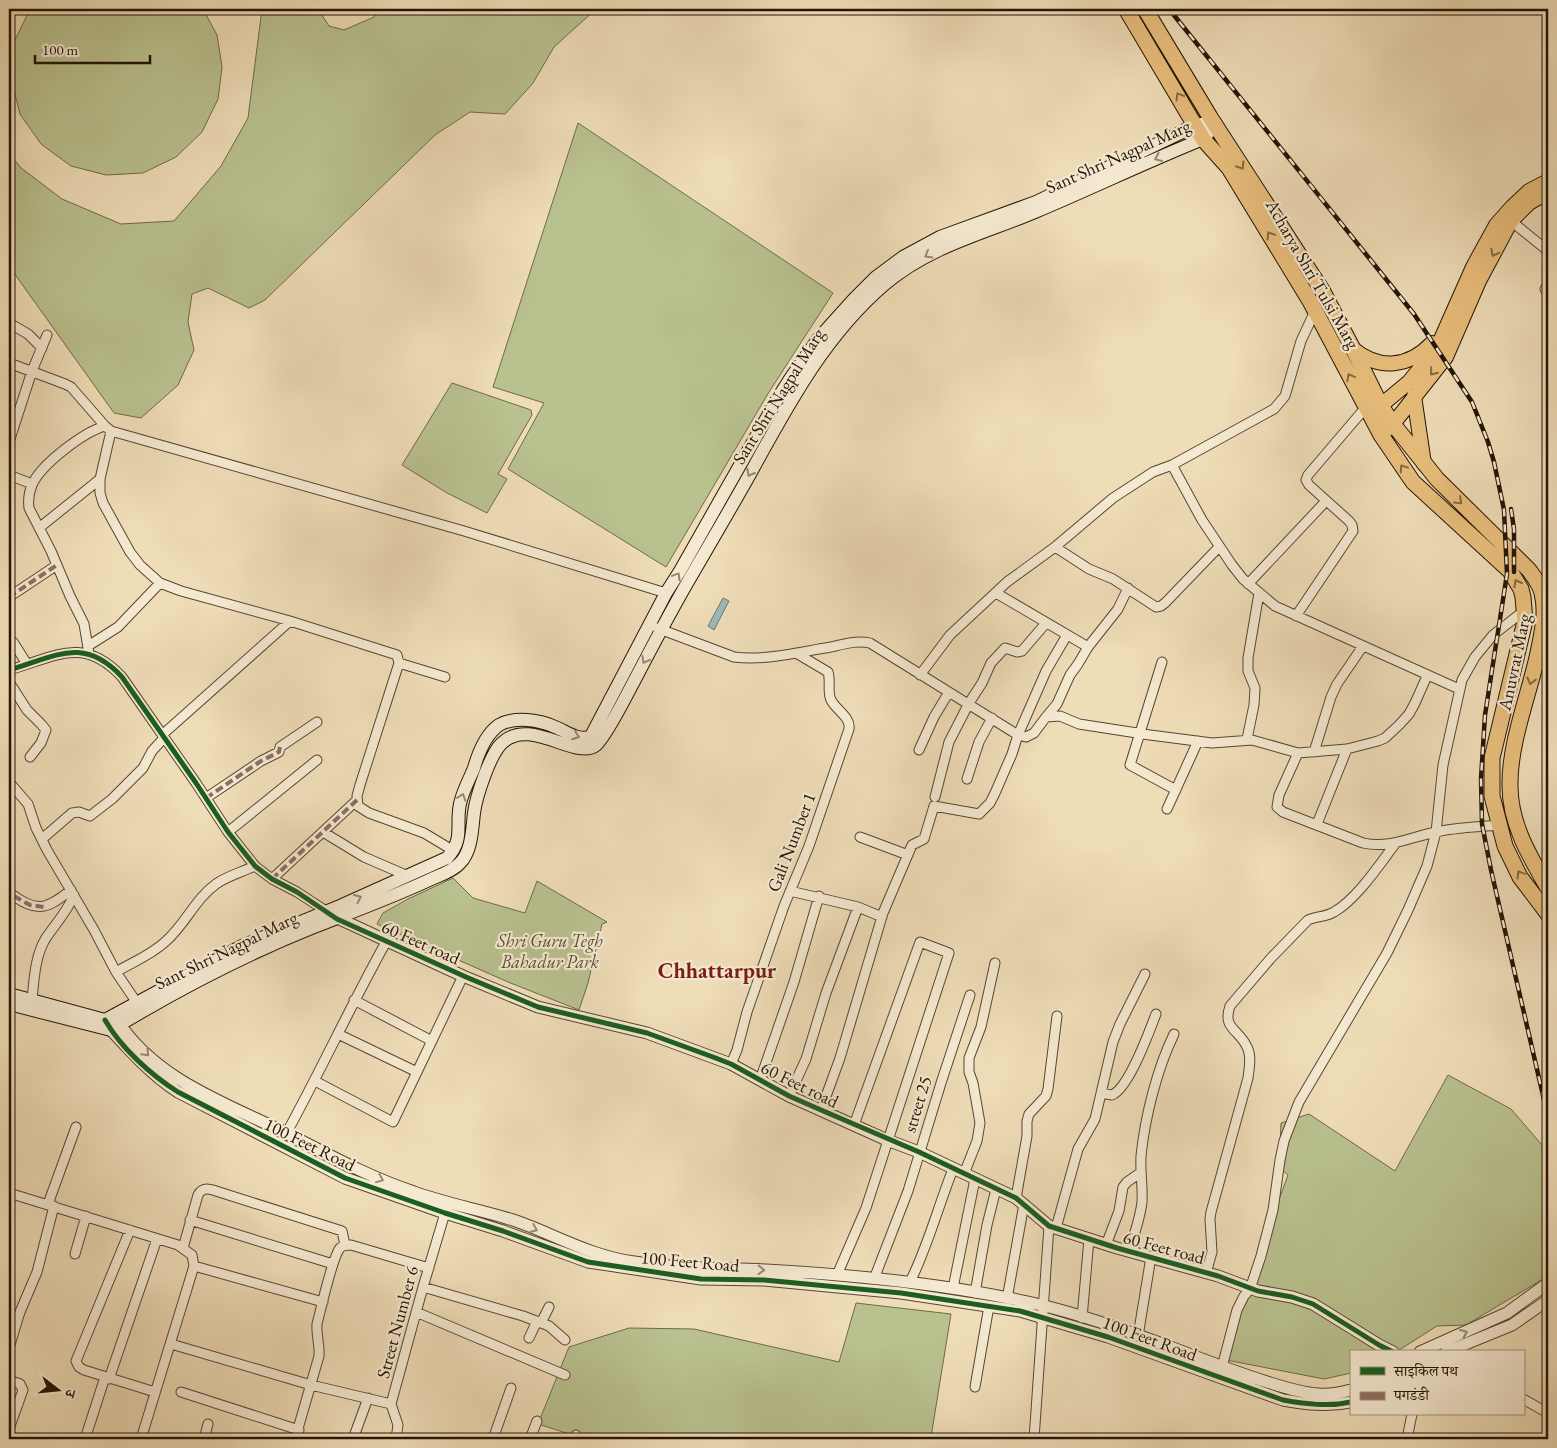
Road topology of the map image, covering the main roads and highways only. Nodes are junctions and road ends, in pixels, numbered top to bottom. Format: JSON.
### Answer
{"nodes":[{"id":1,"x":1126,"y":9,"type":"edge"},
{"id":2,"x":1145,"y":9,"type":"edge"},
{"id":3,"x":1196,"y":124,"type":"junction"},
{"id":4,"x":1216,"y":124,"type":"junction"},
{"id":5,"x":1203,"y":139,"type":"junction"},
{"id":6,"x":1548,"y":180,"type":"edge"},
{"id":7,"x":1548,"y":192,"type":"edge"},
{"id":8,"x":1443,"y":332,"type":"junction"},
{"id":9,"x":1353,"y":349,"type":"junction"},
{"id":10,"x":1414,"y":396,"type":"junction"},
{"id":11,"x":1372,"y":409,"type":"junction"},
{"id":12,"x":1393,"y":424,"type":"junction"},
{"id":13,"x":1381,"y":435,"type":"junction"},
{"id":14,"x":764,"y":436,"type":"junction"},
{"id":15,"x":1425,"y":466,"type":"junction"},
{"id":16,"x":1545,"y":594,"type":"edge"},
{"id":17,"x":1546,"y":622,"type":"edge"},
{"id":18,"x":656,"y":628,"type":"junction"},
{"id":19,"x":1548,"y":888,"type":"edge"},
{"id":20,"x":1548,"y":914,"type":"edge"},
{"id":21,"x":9,"y":1002,"type":"edge"},
{"id":22,"x":113,"y":1023,"type":"junction"}],
"edges":[{"from":3,"to":1,"type":"highway","name":"Acharya Shri Tulsi Marg","one_way":true},
{"from":2,"to":4,"type":"highway"},
{"from":3,"to":4,"type":"main road","name":"Sant Shri Nagpal Marg"},
{"from":3,"to":5,"type":"highway","name":"Acharya Shri Tulsi Marg"},
{"from":3,"to":14,"type":"main road","name":"Sant Shri Nagpal Marg"},
{"from":4,"to":5,"type":"main road","name":"Sant Shri Nagpal Marg"},
{"from":4,"to":9,"type":"highway","name":"Acharya Shri Tulsi Marg","one_way":true},
{"from":11,"to":5,"type":"highway","name":"Acharya Shri Tulsi Marg","one_way":true},
{"from":5,"to":14,"type":"main road","name":"Sant Shri Nagpal Marg","one_way":true},
{"from":6,"to":8,"type":"main road"},
{"from":7,"to":10,"type":"main road","one_way":true},
{"from":8,"to":9,"type":"main road"},
{"from":8,"to":11,"type":"main road"},
{"from":9,"to":11,"type":"highway","name":"Acharya Shri Tulsi Marg"},
{"from":10,"to":12,"type":"main road"},
{"from":10,"to":15,"type":"main road"},
{"from":11,"to":12,"type":"highway","name":"Anuvrat Marg"},
{"from":11,"to":13,"type":"highway","name":"Acharya Shri Tulsi Marg"},
{"from":12,"to":13,"type":"main road"},
{"from":12,"to":15,"type":"highway","name":"Anuvrat Marg"},
{"from":20,"to":13,"type":"highway","name":"Anuvrat Marg","one_way":true},
{"from":14,"to":18,"type":"main road","name":"Sant Shri Nagpal Marg","one_way":true},
{"from":18,"to":14,"type":"main road","name":"Sant Shri Nagpal Marg","one_way":true},
{"from":15,"to":16,"type":"highway","name":"Anuvrat Marg","one_way":true},
{"from":16,"to":17,"type":"highway","name":"Anuvrat Marg"},
{"from":17,"to":19,"type":"highway","name":"Anuvrat Marg","one_way":true},
{"from":18,"to":22,"type":"main road","name":"Sant Shri Nagpal Marg","one_way":true},
{"from":22,"to":18,"type":"main road","name":"Sant Shri Nagpal Marg","one_way":true},
{"from":21,"to":22,"type":"main road"},
{"from":21,"to":22,"type":"main road"}]}
